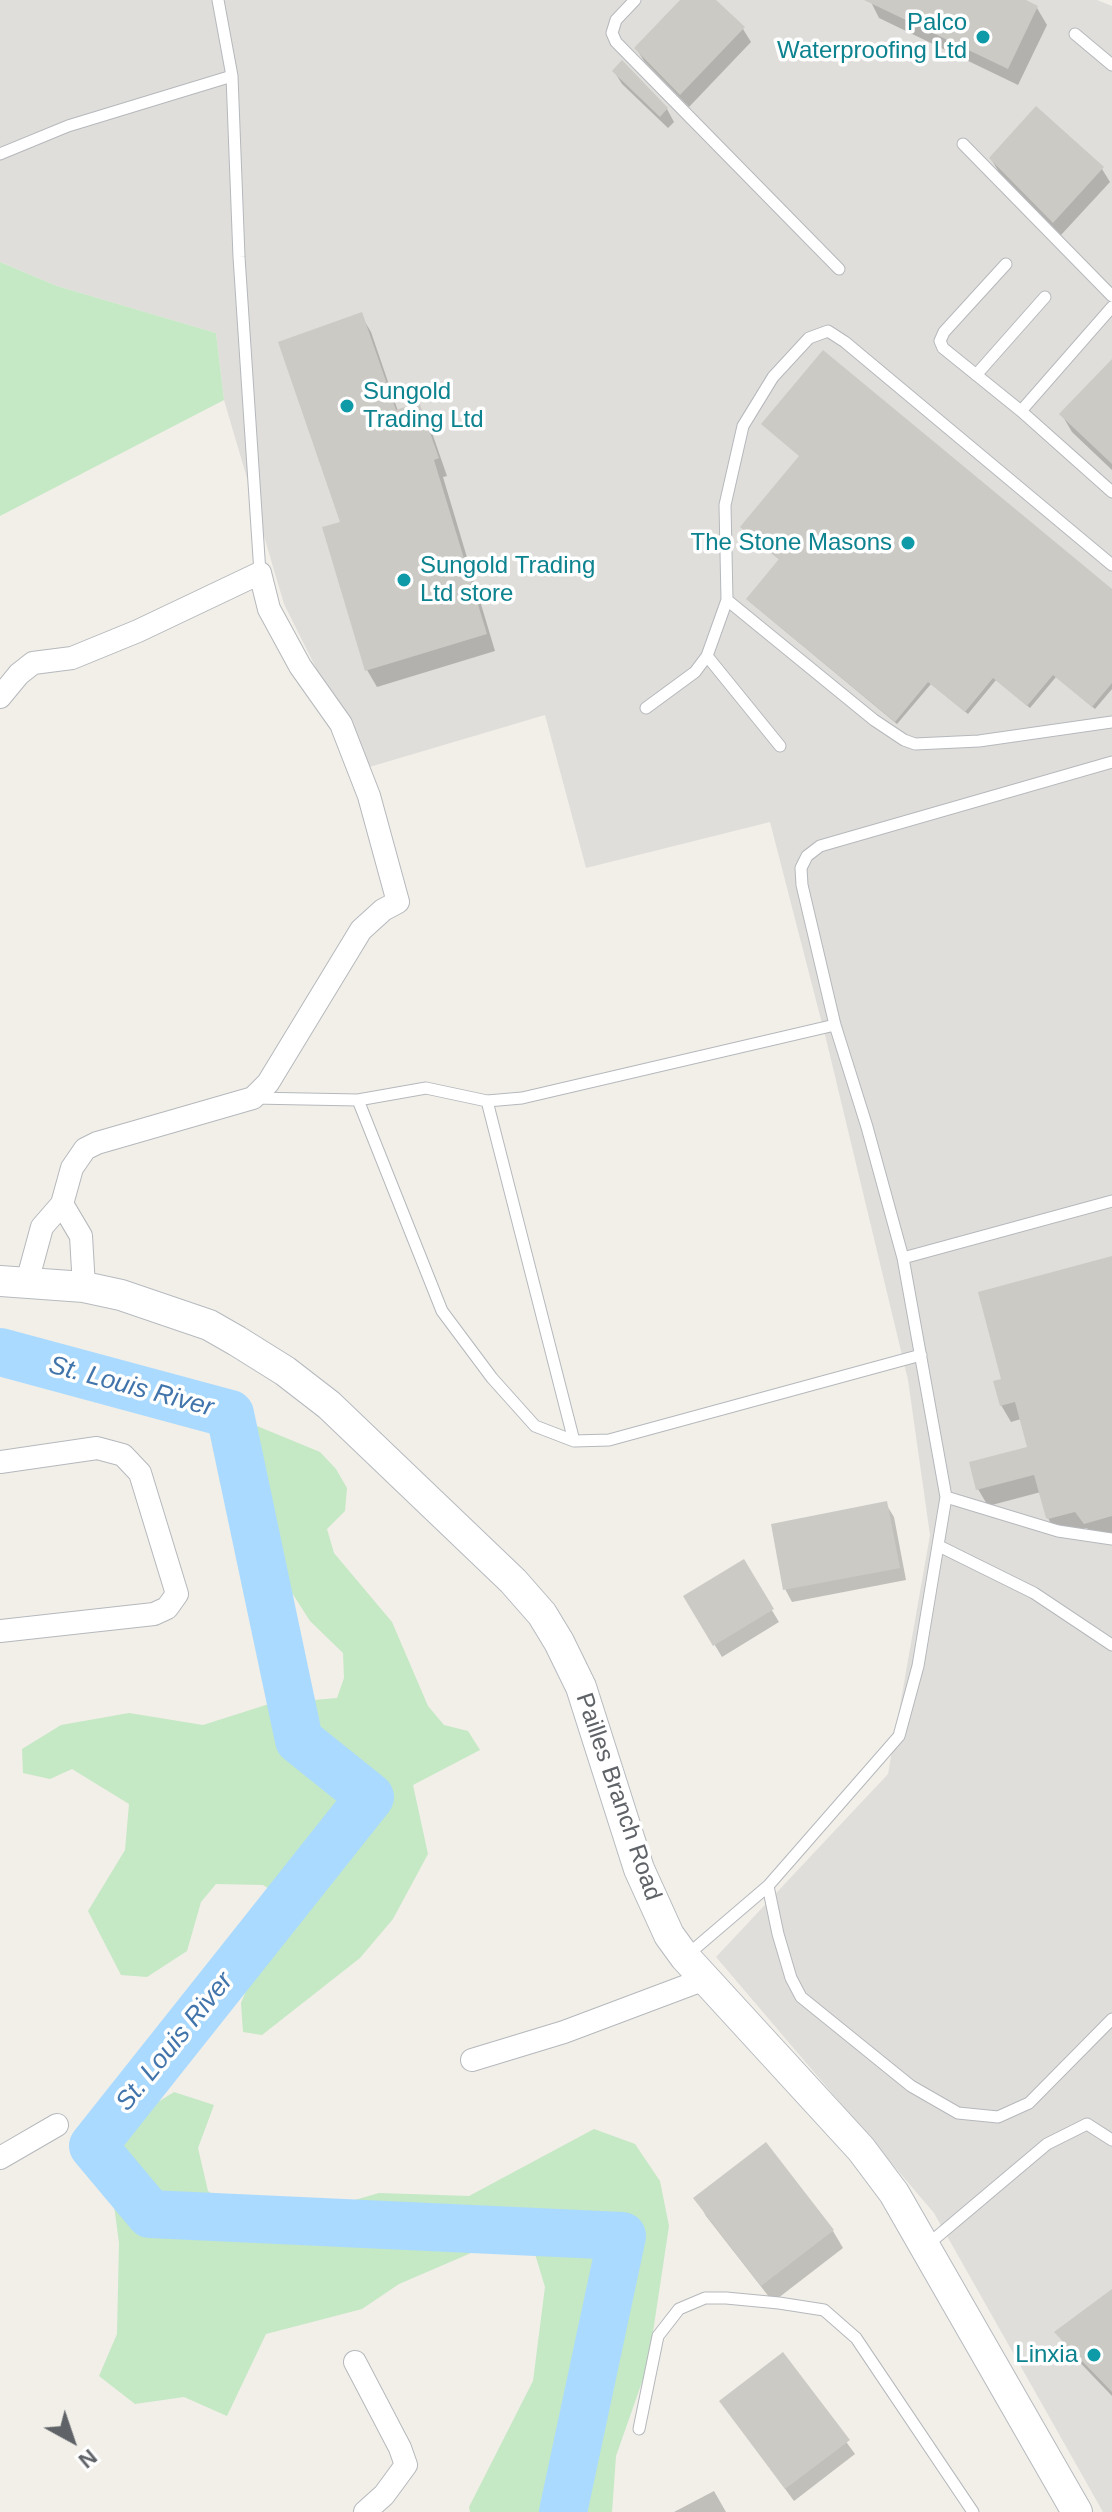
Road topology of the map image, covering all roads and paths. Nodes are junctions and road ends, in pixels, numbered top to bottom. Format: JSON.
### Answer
{"nodes":[{"id":1,"x":218,"y":0,"type":"edge"},
{"id":2,"x":635,"y":0,"type":"edge"},
{"id":3,"x":1075,"y":34,"type":"dead end"},
{"id":4,"x":1112,"y":65,"type":"edge"},
{"id":5,"x":232,"y":76,"type":"junction"},
{"id":6,"x":963,"y":144,"type":"dead end"},
{"id":7,"x":0,"y":154,"type":"edge"},
{"id":8,"x":1006,"y":264,"type":"dead end"},
{"id":9,"x":839,"y":269,"type":"dead end"},
{"id":10,"x":1112,"y":296,"type":"edge"},
{"id":11,"x":1045,"y":297,"type":"dead end"},
{"id":12,"x":1112,"y":307,"type":"edge"},
{"id":13,"x":976,"y":375,"type":"junction"},
{"id":14,"x":1021,"y":411,"type":"junction"},
{"id":15,"x":1112,"y":492,"type":"edge"},
{"id":16,"x":1112,"y":565,"type":"edge"},
{"id":17,"x":260,"y":573,"type":"junction"},
{"id":18,"x":727,"y":600,"type":"junction"},
{"id":19,"x":707,"y":656,"type":"junction"},
{"id":20,"x":0,"y":697,"type":"edge"},
{"id":21,"x":646,"y":708,"type":"dead end"},
{"id":22,"x":1112,"y":722,"type":"edge"},
{"id":23,"x":780,"y":746,"type":"dead end"},
{"id":24,"x":1112,"y":762,"type":"edge"},
{"id":25,"x":835,"y":1025,"type":"junction"},
{"id":26,"x":253,"y":1098,"type":"junction"},
{"id":27,"x":358,"y":1100,"type":"junction"},
{"id":28,"x":487,"y":1101,"type":"junction"},
{"id":29,"x":1112,"y":1201,"type":"edge"},
{"id":30,"x":62,"y":1204,"type":"junction"},
{"id":31,"x":903,"y":1258,"type":"junction"},
{"id":32,"x":14,"y":1282,"type":"edge"},
{"id":33,"x":84,"y":1287,"type":"junction"},
{"id":34,"x":921,"y":1355,"type":"junction"},
{"id":35,"x":574,"y":1441,"type":"junction"},
{"id":36,"x":0,"y":1462,"type":"edge"},
{"id":37,"x":946,"y":1497,"type":"junction"},
{"id":38,"x":1112,"y":1539,"type":"edge"},
{"id":39,"x":939,"y":1546,"type":"junction"},
{"id":40,"x":0,"y":1631,"type":"edge"},
{"id":41,"x":1112,"y":1645,"type":"edge"},
{"id":42,"x":768,"y":1886,"type":"junction"},
{"id":43,"x":685,"y":1957,"type":"junction"},
{"id":44,"x":705,"y":1979,"type":"junction"},
{"id":45,"x":1112,"y":2019,"type":"edge"},
{"id":46,"x":472,"y":2060,"type":"dead end"},
{"id":47,"x":57,"y":2125,"type":"dead end"},
{"id":48,"x":1112,"y":2140,"type":"edge"},
{"id":49,"x":0,"y":2158,"type":"edge"},
{"id":50,"x":926,"y":2246,"type":"junction"},
{"id":51,"x":355,"y":2362,"type":"dead end"},
{"id":52,"x":639,"y":2429,"type":"dead end"},
{"id":53,"x":365,"y":2512,"type":"edge"},
{"id":54,"x":973,"y":2512,"type":"edge"},
{"id":55,"x":1077,"y":2512,"type":"edge"}],
"edges":[{"from":1,"to":5,"type":"lane"},
{"from":2,"to":9,"type":"lane"},
{"from":3,"to":4,"type":"lane"},
{"from":5,"to":7,"type":"lane"},
{"from":5,"to":17,"type":"lane"},
{"from":6,"to":10,"type":"lane"},
{"from":8,"to":13,"type":"lane"},
{"from":11,"to":13,"type":"lane"},
{"from":12,"to":14,"type":"lane"},
{"from":13,"to":14,"type":"lane"},
{"from":14,"to":15,"type":"lane"},
{"from":16,"to":18,"type":"lane"},
{"from":17,"to":20,"type":"street"},
{"from":17,"to":26,"type":"street"},
{"from":18,"to":19,"type":"lane"},
{"from":18,"to":22,"type":"lane"},
{"from":19,"to":21,"type":"lane"},
{"from":19,"to":23,"type":"lane"},
{"from":24,"to":25,"type":"lane"},
{"from":25,"to":28,"type":"lane"},
{"from":25,"to":31,"type":"lane"},
{"from":26,"to":27,"type":"lane"},
{"from":26,"to":30,"type":"street"},
{"from":27,"to":28,"type":"lane"},
{"from":27,"to":35,"type":"lane"},
{"from":28,"to":35,"type":"lane"},
{"from":29,"to":31,"type":"lane"},
{"from":30,"to":32,"type":"street"},
{"from":30,"to":33,"type":"street"},
{"from":31,"to":34,"type":"lane"},
{"from":32,"to":33,"type":"main road","name":"Pailles Branch Road"},
{"from":33,"to":43,"type":"main road","name":"Pailles Branch Road"},
{"from":34,"to":35,"type":"lane"},
{"from":34,"to":37,"type":"lane"},
{"from":36,"to":40,"type":"street"},
{"from":37,"to":38,"type":"lane"},
{"from":37,"to":39,"type":"lane"},
{"from":39,"to":41,"type":"lane"},
{"from":39,"to":42,"type":"lane"},
{"from":42,"to":43,"type":"lane"},
{"from":42,"to":45,"type":"lane"},
{"from":43,"to":44,"type":"main road","name":"Pailles Branch Road"},
{"from":44,"to":46,"type":"street"},
{"from":44,"to":50,"type":"main road","name":"Pailles Branch Road"},
{"from":47,"to":49,"type":"street"},
{"from":48,"to":50,"type":"lane"},
{"from":50,"to":55,"type":"main road","name":"Pailles Branch Road"},
{"from":51,"to":53,"type":"street"},
{"from":52,"to":54,"type":"lane"}]}
